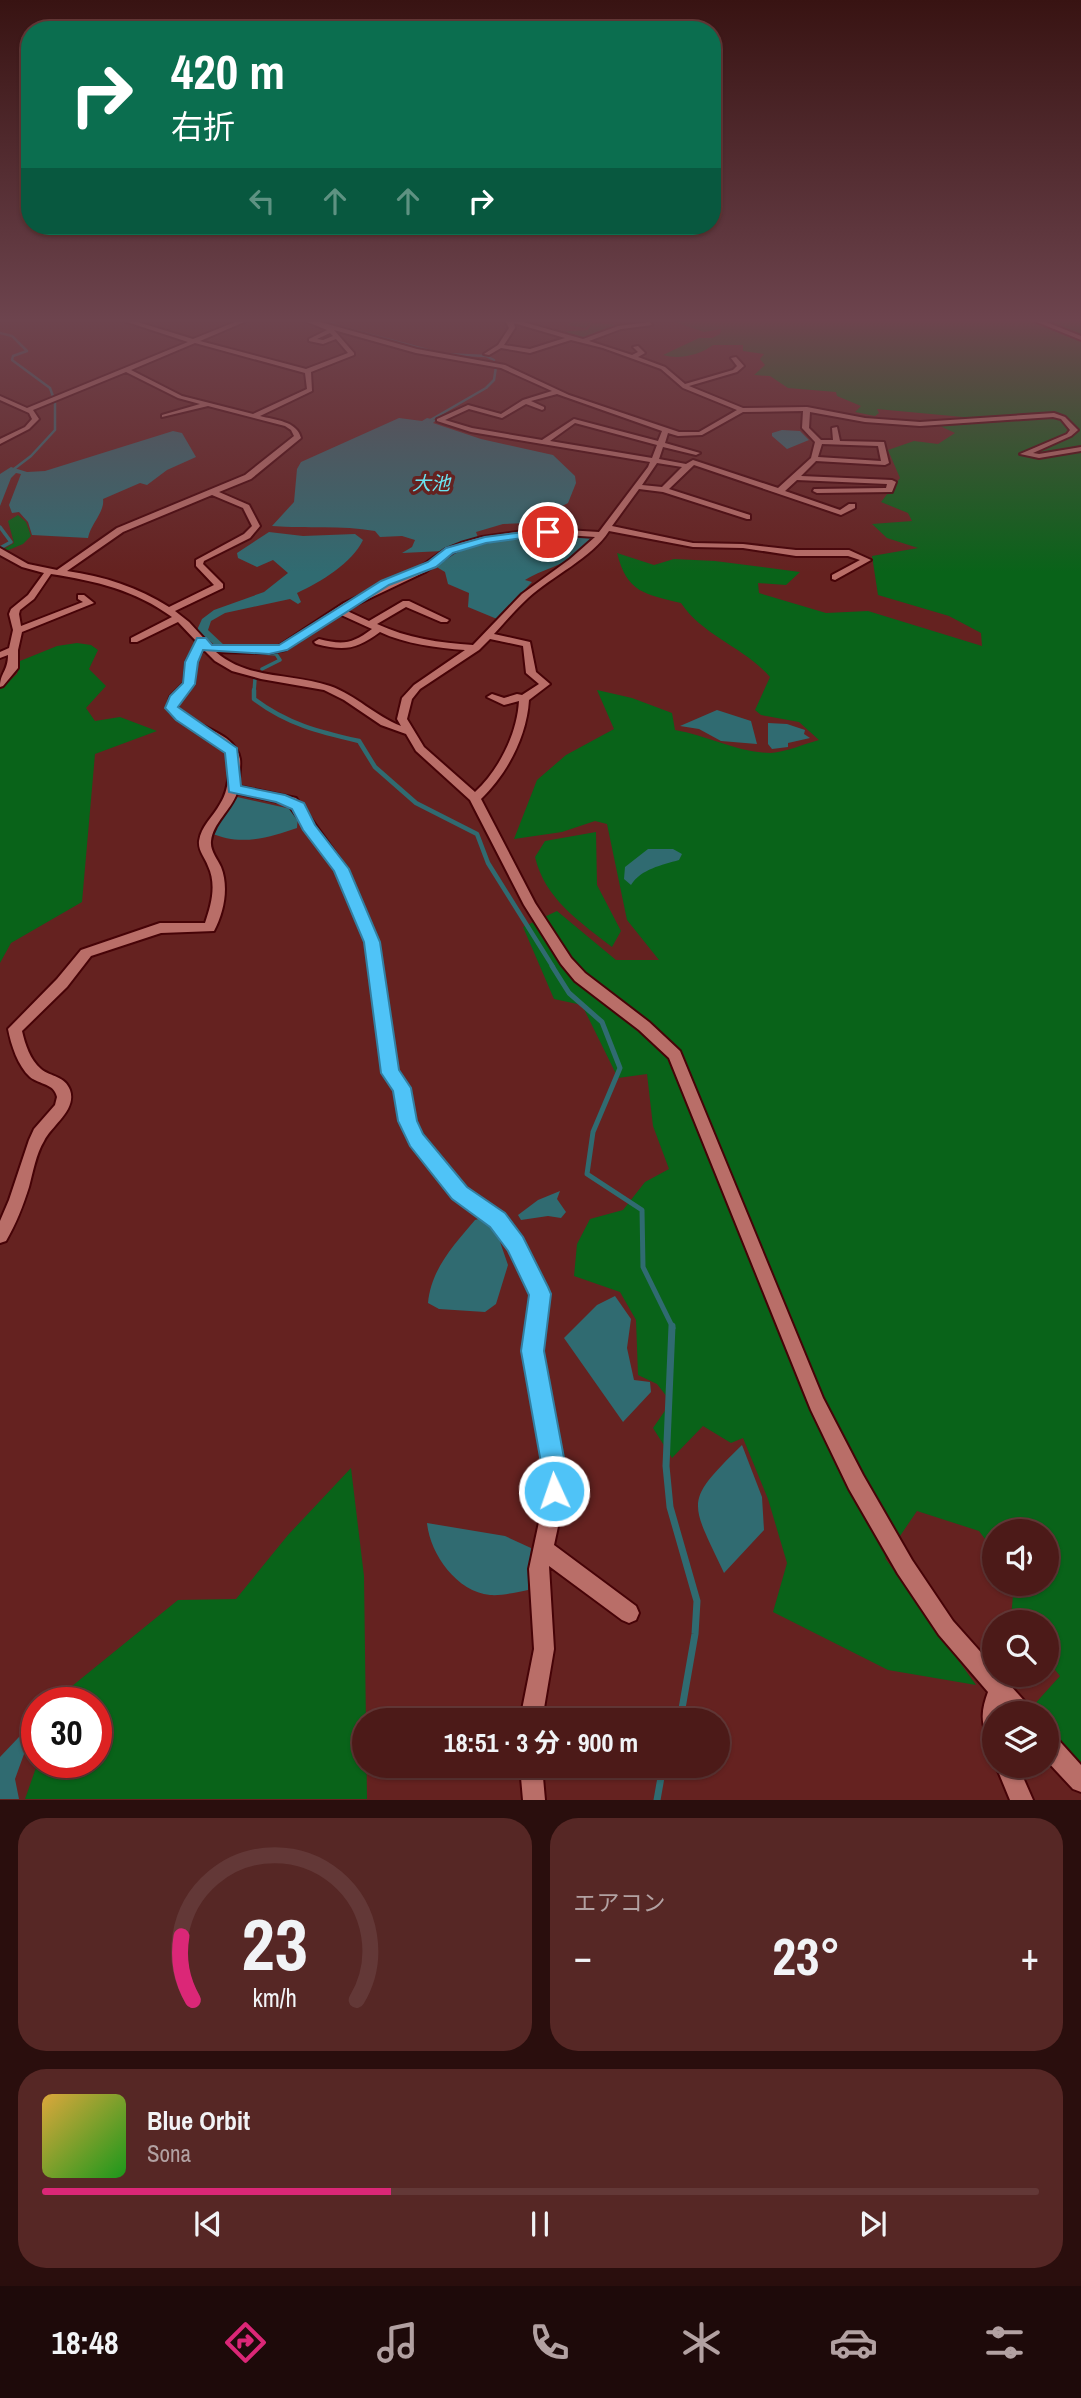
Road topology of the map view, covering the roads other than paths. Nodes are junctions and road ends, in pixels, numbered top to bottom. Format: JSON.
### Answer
{"nodes":[{"id":1,"x":14,"y":404,"type":"edge"},
{"id":2,"x":42,"y":404,"type":"edge"},
{"id":3,"x":209,"y":404,"type":"joint"},
{"id":4,"x":280,"y":404,"type":"edge"},
{"id":5,"x":520,"y":404,"type":"edge"},
{"id":6,"x":532,"y":404,"type":"edge"},
{"id":7,"x":596,"y":404,"type":"edge"},
{"id":8,"x":728,"y":404,"type":"edge"},
{"id":9,"x":542,"y":408,"type":"dead end"},
{"id":10,"x":807,"y":409,"type":"junction"},
{"id":11,"x":27,"y":410,"type":"junction"},
{"id":12,"x":742,"y":410,"type":"junction"},
{"id":13,"x":256,"y":415,"type":"junction"},
{"id":14,"x":164,"y":416,"type":"dead end"},
{"id":15,"x":502,"y":416,"type":"junction"},
{"id":16,"x":835,"y":428,"type":"dead end"},
{"id":17,"x":484,"y":433,"type":"junction"},
{"id":18,"x":696,"y":435,"type":"junction"},
{"id":19,"x":663,"y":438,"type":"junction"},
{"id":20,"x":0,"y":442,"type":"edge"},
{"id":21,"x":819,"y":442,"type":"junction"},
{"id":22,"x":542,"y":443,"type":"junction"},
{"id":23,"x":836,"y":443,"type":"junction"},
{"id":24,"x":1081,"y":449,"type":"edge"},
{"id":25,"x":814,"y":459,"type":"junction"},
{"id":26,"x":692,"y":460,"type":"junction"},
{"id":27,"x":655,"y":461,"type":"junction"},
{"id":28,"x":799,"y":478,"type":"junction"},
{"id":29,"x":638,"y":487,"type":"junction"},
{"id":30,"x":664,"y":490,"type":"junction"},
{"id":31,"x":778,"y":491,"type":"junction"},
{"id":32,"x":817,"y":491,"type":"dead end"},
{"id":33,"x":213,"y":492,"type":"junction"},
{"id":34,"x":852,"y":506,"type":"dead end"},
{"id":35,"x":747,"y":517,"type":"dead end"},
{"id":36,"x":605,"y":531,"type":"junction"},
{"id":37,"x":0,"y":551,"type":"edge"},
{"id":38,"x":48,"y":571,"type":"junction"},
{"id":39,"x":60,"y":572,"type":"junction"},
{"id":40,"x":835,"y":577,"type":"dead end"},
{"id":41,"x":81,"y":597,"type":"dead end"},
{"id":42,"x":168,"y":611,"type":"junction"},
{"id":43,"x":340,"y":611,"type":"junction"},
{"id":44,"x":178,"y":618,"type":"junction"},
{"id":45,"x":444,"y":620,"type":"dead end"},
{"id":46,"x":373,"y":628,"type":"junction"},
{"id":47,"x":18,"y":630,"type":"junction"},
{"id":48,"x":488,"y":636,"type":"junction"},
{"id":49,"x":134,"y":640,"type":"dead end"},
{"id":50,"x":319,"y":642,"type":"dead end"},
{"id":51,"x":205,"y":645,"type":"junction"},
{"id":52,"x":475,"y":648,"type":"junction"},
{"id":53,"x":13,"y":650,"type":"junction"},
{"id":54,"x":0,"y":655,"type":"edge"},
{"id":55,"x":0,"y":684,"type":"edge"},
{"id":56,"x":492,"y":697,"type":"dead end"},
{"id":57,"x":524,"y":699,"type":"junction"},
{"id":58,"x":407,"y":731,"type":"junction"},
{"id":59,"x":234,"y":789,"type":"junction"},
{"id":60,"x":475,"y":798,"type":"junction"},
{"id":61,"x":0,"y":1236,"type":"edge"},
{"id":62,"x":543,"y":1549,"type":"junction"},
{"id":63,"x":629,"y":1613,"type":"dead end"},
{"id":64,"x":999,"y":1690,"type":"junction"},
{"id":65,"x":995,"y":1701,"type":"edge"},
{"id":66,"x":1009,"y":1701,"type":"edge"},
{"id":67,"x":533,"y":1708,"type":"edge"},
{"id":68,"x":1059,"y":1757,"type":"edge"},
{"id":69,"x":532,"y":1778,"type":"edge"},
{"id":70,"x":1012,"y":1778,"type":"edge"},
{"id":71,"x":1081,"y":1781,"type":"edge"},
{"id":72,"x":534,"y":1800,"type":"edge"},
{"id":73,"x":1022,"y":1800,"type":"edge"}],
"edges":[{"from":1,"to":11,"type":"street"},
{"from":2,"to":11,"type":"street"},
{"from":3,"to":13,"type":"street"},
{"from":3,"to":14,"type":"street"},
{"from":4,"to":13,"type":"street"},
{"from":5,"to":15,"type":"street"},
{"from":6,"to":9,"type":"street"},
{"from":7,"to":19,"type":"street"},
{"from":8,"to":12,"type":"street"},
{"from":10,"to":12,"type":"street"},
{"from":10,"to":21,"type":"street"},
{"from":10,"to":24,"type":"street"},
{"from":11,"to":20,"type":"street"},
{"from":12,"to":18,"type":"street"},
{"from":13,"to":33,"type":"street"},
{"from":15,"to":17,"type":"street"},
{"from":15,"to":17,"type":"street"},
{"from":16,"to":23,"type":"street"},
{"from":17,"to":22,"type":"street"},
{"from":18,"to":19,"type":"street"},
{"from":18,"to":26,"type":"street"},
{"from":19,"to":22,"type":"street"},
{"from":19,"to":26,"type":"street"},
{"from":19,"to":27,"type":"street"},
{"from":21,"to":23,"type":"street"},
{"from":21,"to":25,"type":"street"},
{"from":22,"to":27,"type":"street"},
{"from":23,"to":25,"type":"street"},
{"from":25,"to":28,"type":"street"},
{"from":26,"to":27,"type":"street"},
{"from":26,"to":30,"type":"street"},
{"from":26,"to":31,"type":"street"},
{"from":27,"to":29,"type":"street"},
{"from":28,"to":31,"type":"street"},
{"from":28,"to":32,"type":"street"},
{"from":29,"to":30,"type":"street"},
{"from":29,"to":36,"type":"street"},
{"from":30,"to":35,"type":"street"},
{"from":31,"to":34,"type":"street"},
{"from":33,"to":39,"type":"street"},
{"from":33,"to":42,"type":"street"},
{"from":36,"to":40,"type":"street"},
{"from":36,"to":43,"type":"street"},
{"from":36,"to":48,"type":"street"},
{"from":37,"to":38,"type":"street"},
{"from":38,"to":39,"type":"street"},
{"from":38,"to":47,"type":"street"},
{"from":39,"to":42,"type":"street"},
{"from":41,"to":47,"type":"street"},
{"from":42,"to":44,"type":"street"},
{"from":43,"to":46,"type":"street"},
{"from":43,"to":51,"type":"street"},
{"from":44,"to":49,"type":"street"},
{"from":44,"to":51,"type":"street"},
{"from":45,"to":46,"type":"street"},
{"from":46,"to":50,"type":"street"},
{"from":46,"to":52,"type":"street"},
{"from":47,"to":53,"type":"street"},
{"from":48,"to":52,"type":"street"},
{"from":48,"to":57,"type":"street"},
{"from":51,"to":58,"type":"street"},
{"from":51,"to":59,"type":"street"},
{"from":52,"to":58,"type":"street"},
{"from":53,"to":54,"type":"street"},
{"from":53,"to":55,"type":"street"},
{"from":56,"to":57,"type":"street"},
{"from":57,"to":60,"type":"street"},
{"from":58,"to":60,"type":"street"},
{"from":59,"to":61,"type":"street"},
{"from":59,"to":62,"type":"street"},
{"from":60,"to":64,"type":"street"},
{"from":62,"to":63,"type":"street"},
{"from":62,"to":67,"type":"street"},
{"from":64,"to":65,"type":"street"},
{"from":64,"to":66,"type":"street"},
{"from":68,"to":71,"type":"street"},
{"from":69,"to":72,"type":"street"},
{"from":70,"to":73,"type":"street"}]}
